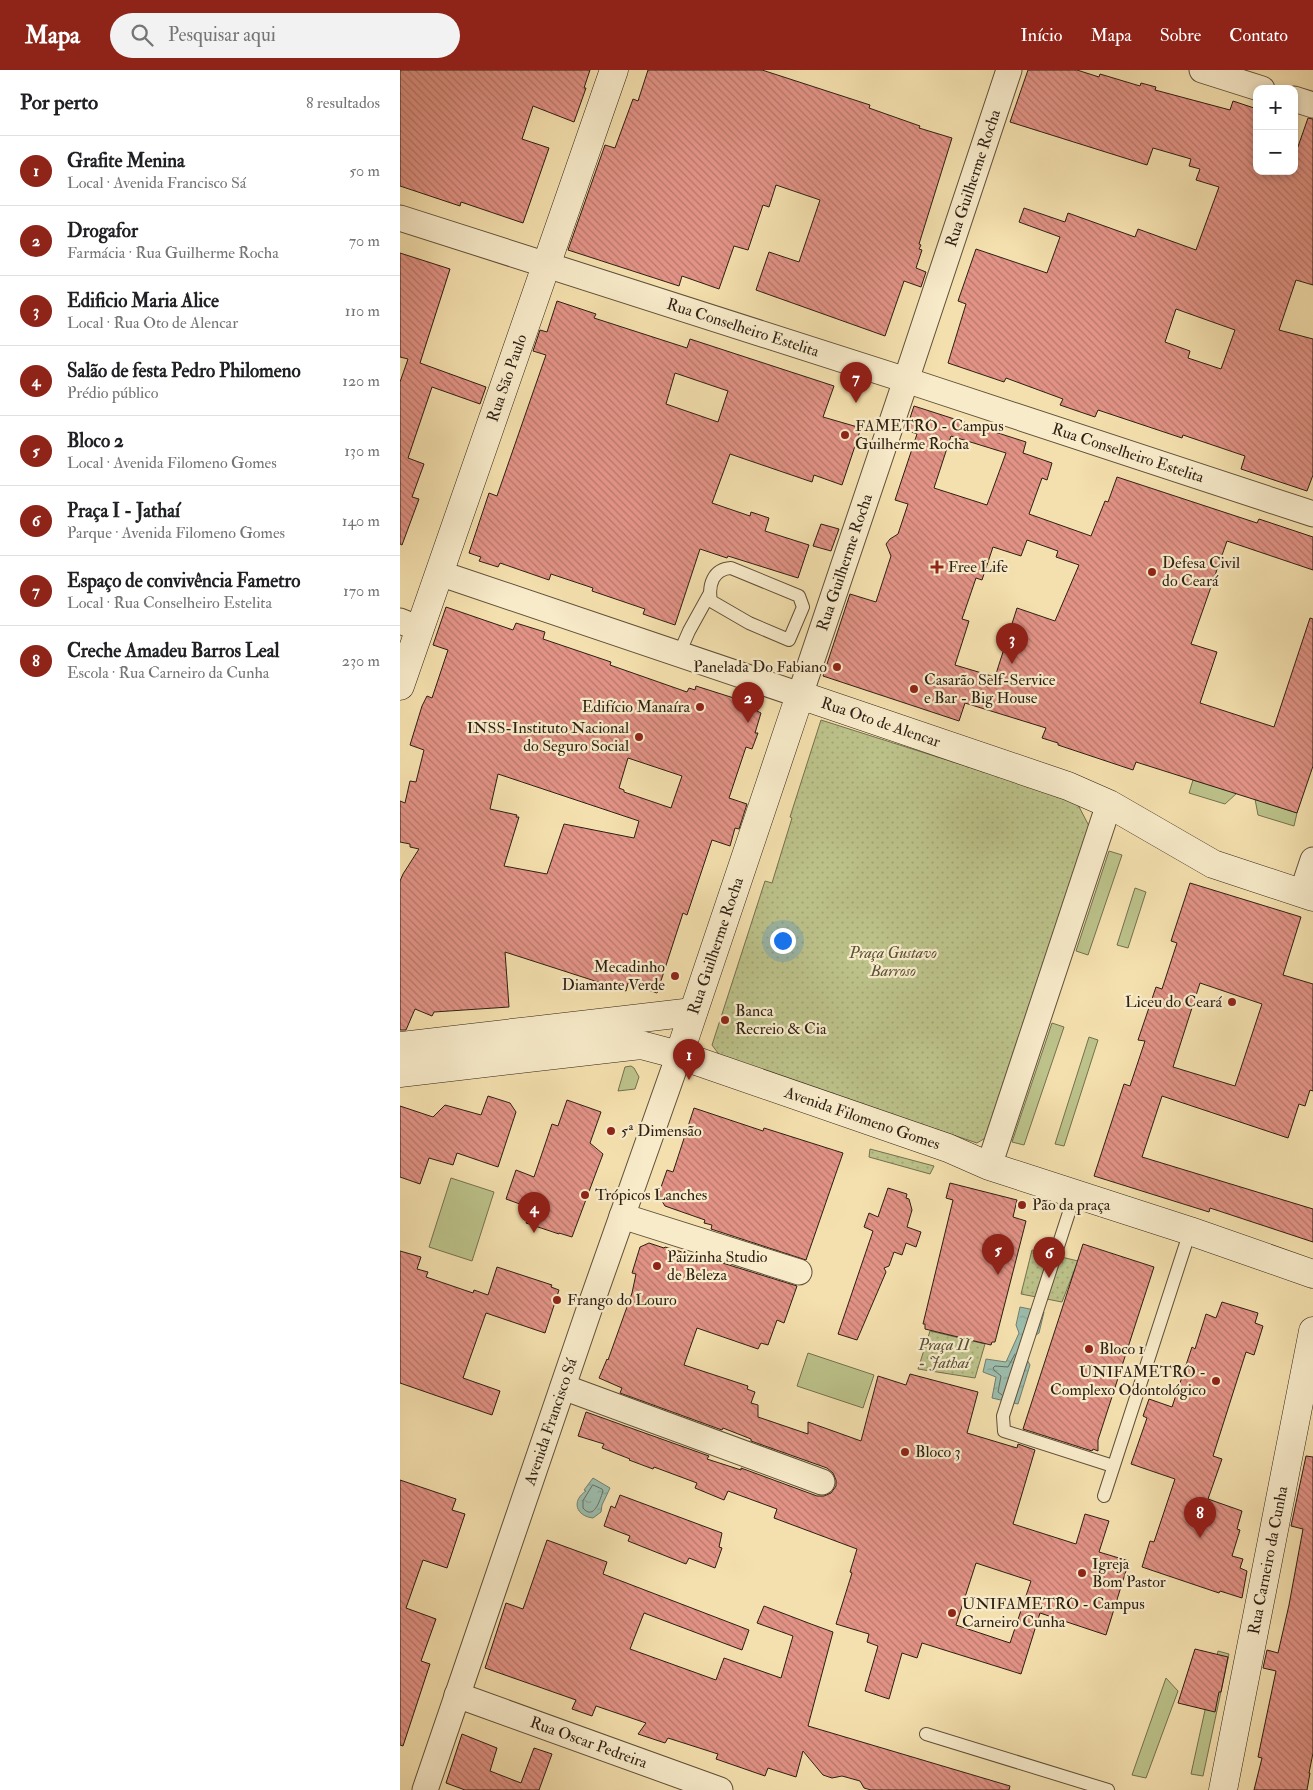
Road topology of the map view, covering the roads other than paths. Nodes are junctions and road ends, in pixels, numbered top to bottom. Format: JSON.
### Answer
{"nodes":[{"id":1,"x":614,"y":70,"type":"edge"},
{"id":2,"x":1008,"y":70,"type":"edge"},
{"id":3,"x":1202,"y":70,"type":"edge"},
{"id":4,"x":1253,"y":86,"type":"edge"},
{"id":5,"x":1298,"y":100,"type":"edge"},
{"id":6,"x":1313,"y":104,"type":"edge"},
{"id":7,"x":400,"y":218,"type":"edge"},
{"id":8,"x":547,"y":265,"type":"junction"},
{"id":9,"x":906,"y":380,"type":"junction"},
{"id":10,"x":1313,"y":514,"type":"edge"},
{"id":11,"x":439,"y":573,"type":"junction"},
{"id":12,"x":710,"y":594,"type":"junction"},
{"id":13,"x":410,"y":625,"type":"edge"},
{"id":14,"x":679,"y":654,"type":"junction"},
{"id":15,"x":400,"y":686,"type":"edge"},
{"id":16,"x":800,"y":695,"type":"junction"},
{"id":17,"x":1109,"y":804,"type":"junction"},
{"id":18,"x":1313,"y":860,"type":"edge"},
{"id":19,"x":1308,"y":895,"type":"edge"},
{"id":20,"x":693,"y":1012,"type":"junction"},
{"id":21,"x":400,"y":1046,"type":"edge"},
{"id":22,"x":679,"y":1055,"type":"junction"},
{"id":23,"x":400,"y":1073,"type":"edge"},
{"id":24,"x":989,"y":1166,"type":"junction"},
{"id":25,"x":1075,"y":1194,"type":"junction"},
{"id":26,"x":622,"y":1216,"type":"junction"},
{"id":27,"x":1190,"y":1231,"type":"junction"},
{"id":28,"x":799,"y":1272,"type":"dead end"},
{"id":29,"x":1313,"y":1274,"type":"edge"},
{"id":30,"x":1313,"y":1331,"type":"edge"},
{"id":31,"x":563,"y":1387,"type":"junction"},
{"id":32,"x":1114,"y":1466,"type":"junction"},
{"id":33,"x":822,"y":1482,"type":"dead end"},
{"id":34,"x":1104,"y":1496,"type":"dead end"},
{"id":35,"x":457,"y":1695,"type":"junction"},
{"id":36,"x":926,"y":1734,"type":"dead end"},
{"id":37,"x":425,"y":1790,"type":"edge"},
{"id":38,"x":720,"y":1790,"type":"edge"},
{"id":39,"x":1108,"y":1790,"type":"edge"},
{"id":40,"x":1223,"y":1790,"type":"edge"}],
"edges":[{"from":1,"to":8,"type":"street","name":"Rua São Paulo"},
{"from":2,"to":9,"type":"street","name":"Rua Guilherme Rocha"},
{"from":3,"to":4,"type":"street"},
{"from":5,"to":6,"type":"street"},
{"from":7,"to":8,"type":"street","name":"Rua Conselheiro Estelita"},
{"from":8,"to":9,"type":"street","name":"Rua Conselheiro Estelita"},
{"from":8,"to":11,"type":"street","name":"Rua São Paulo"},
{"from":9,"to":10,"type":"street","name":"Rua Conselheiro Estelita"},
{"from":9,"to":16,"type":"street","name":"Rua Guilherme Rocha"},
{"from":11,"to":13,"type":"street","name":"Rua São Paulo"},
{"from":11,"to":14,"type":"street","name":"Rua Oto de Alencar"},
{"from":12,"to":12,"type":"lane"},
{"from":12,"to":14,"type":"lane"},
{"from":13,"to":15,"type":"street","name":"Rua São Paulo"},
{"from":14,"to":16,"type":"street","name":"Rua Oto de Alencar"},
{"from":16,"to":17,"type":"street","name":"Rua Oto de Alencar"},
{"from":16,"to":20,"type":"street","name":"Rua Guilherme Rocha"},
{"from":17,"to":19,"type":"street","name":"Rua Oto de Alencar"},
{"from":17,"to":24,"type":"street"},
{"from":18,"to":19,"type":"street"},
{"from":20,"to":21,"type":"street"},
{"from":20,"to":22,"type":"street","name":"Rua Guilherme Rocha"},
{"from":22,"to":23,"type":"street","name":"Avenida Filomeno Gomes"},
{"from":22,"to":24,"type":"street","name":"Avenida Filomeno Gomes"},
{"from":22,"to":26,"type":"street","name":"Avenida Francisco Sá"},
{"from":24,"to":25,"type":"street","name":"Avenida Filomeno Gomes"},
{"from":25,"to":27,"type":"street","name":"Avenida Filomeno Gomes"},
{"from":25,"to":32,"type":"lane"},
{"from":26,"to":28,"type":"street"},
{"from":26,"to":31,"type":"street","name":"Avenida Francisco Sá"},
{"from":27,"to":29,"type":"street","name":"Avenida Filomeno Gomes"},
{"from":27,"to":32,"type":"lane"},
{"from":30,"to":40,"type":"street","name":"Rua Carneiro da Cunha"},
{"from":31,"to":33,"type":"street"},
{"from":31,"to":35,"type":"street","name":"Avenida Francisco Sá"},
{"from":32,"to":34,"type":"lane"},
{"from":35,"to":37,"type":"street","name":"Avenida Francisco Sá"},
{"from":35,"to":38,"type":"street","name":"Rua Oscar Pedreira"},
{"from":36,"to":39,"type":"lane"}]}
